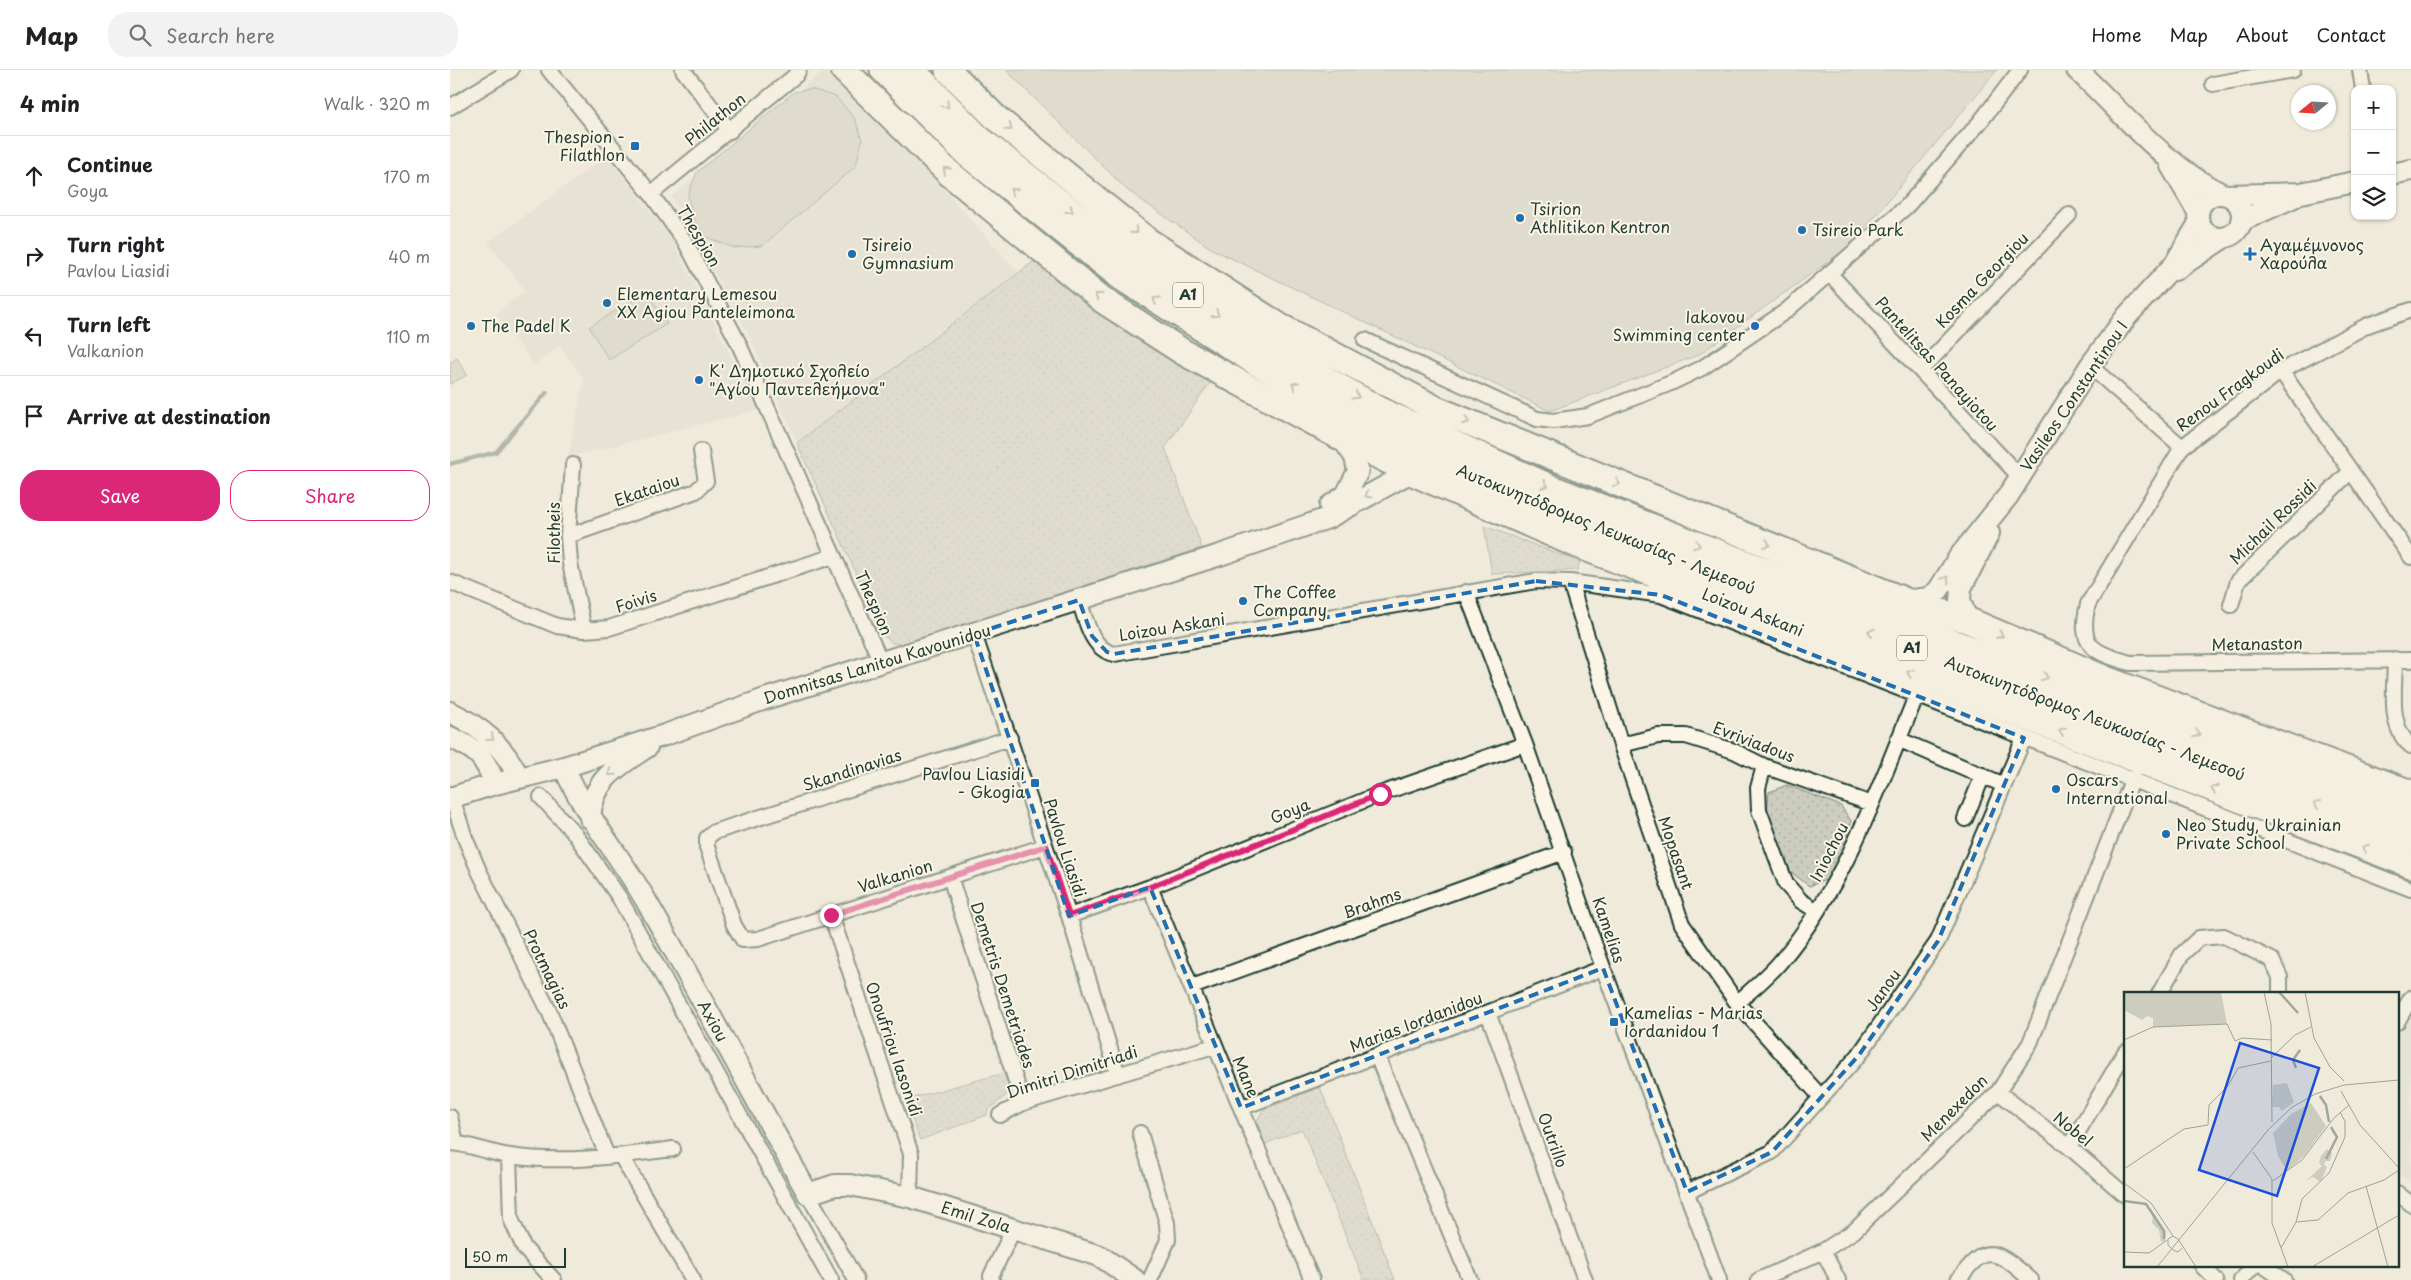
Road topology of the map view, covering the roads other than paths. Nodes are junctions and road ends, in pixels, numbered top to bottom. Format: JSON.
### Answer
{"nodes":[{"id":1,"x":510,"y":70,"type":"edge"},
{"id":2,"x":549,"y":70,"type":"edge"},
{"id":3,"x":683,"y":70,"type":"edge"},
{"id":4,"x":799,"y":70,"type":"edge"},
{"id":5,"x":844,"y":70,"type":"edge"},
{"id":6,"x":883,"y":70,"type":"edge"},
{"id":7,"x":912,"y":70,"type":"edge"},
{"id":8,"x":948,"y":70,"type":"edge"},
{"id":9,"x":2020,"y":70,"type":"edge"},
{"id":10,"x":2077,"y":70,"type":"edge"},
{"id":11,"x":2293,"y":70,"type":"edge"},
{"id":12,"x":2360,"y":70,"type":"edge"},
{"id":13,"x":2213,"y":84,"type":"dead end"},
{"id":14,"x":2362,"y":85,"type":"edge"},
{"id":15,"x":450,"y":107,"type":"edge"},
{"id":16,"x":730,"y":131,"type":"junction"},
{"id":17,"x":2163,"y":154,"type":"junction"},
{"id":18,"x":2411,"y":170,"type":"edge"},
{"id":19,"x":2396,"y":173,"type":"edge"},
{"id":20,"x":2351,"y":183,"type":"edge"},
{"id":21,"x":2301,"y":193,"type":"junction"},
{"id":22,"x":651,"y":194,"type":"junction"},
{"id":23,"x":2224,"y":194,"type":"junction"},
{"id":24,"x":2069,"y":215,"type":"dead end"},
{"id":25,"x":2199,"y":217,"type":"junction"},
{"id":26,"x":2241,"y":221,"type":"junction"},
{"id":27,"x":2223,"y":238,"type":"junction"},
{"id":28,"x":1830,"y":273,"type":"junction"},
{"id":29,"x":2165,"y":277,"type":"junction"},
{"id":30,"x":2411,"y":310,"type":"edge"},
{"id":31,"x":1283,"y":328,"type":"junction"},
{"id":32,"x":1365,"y":340,"type":"dead end"},
{"id":33,"x":1183,"y":352,"type":"junction"},
{"id":34,"x":2090,"y":366,"type":"junction"},
{"id":35,"x":1921,"y":370,"type":"junction"},
{"id":36,"x":2281,"y":372,"type":"junction"},
{"id":37,"x":1342,"y":438,"type":"junction"},
{"id":38,"x":2182,"y":447,"type":"junction"},
{"id":39,"x":701,"y":451,"type":"dead end"},
{"id":40,"x":1412,"y":462,"type":"junction"},
{"id":41,"x":573,"y":465,"type":"dead end"},
{"id":42,"x":1501,"y":465,"type":"junction"},
{"id":43,"x":2351,"y":471,"type":"junction"},
{"id":44,"x":2020,"y":477,"type":"junction"},
{"id":45,"x":2008,"y":496,"type":"junction"},
{"id":46,"x":1303,"y":524,"type":"junction"},
{"id":47,"x":568,"y":536,"type":"junction"},
{"id":48,"x":834,"y":556,"type":"junction"},
{"id":49,"x":2411,"y":557,"type":"edge"},
{"id":50,"x":450,"y":582,"type":"edge"},
{"id":51,"x":1570,"y":582,"type":"junction"},
{"id":52,"x":1466,"y":592,"type":"junction"},
{"id":53,"x":1079,"y":600,"type":"junction"},
{"id":54,"x":1906,"y":600,"type":"junction"},
{"id":55,"x":2230,"y":605,"type":"dead end"},
{"id":56,"x":1967,"y":620,"type":"junction"},
{"id":57,"x":584,"y":630,"type":"junction"},
{"id":58,"x":974,"y":634,"type":"junction"},
{"id":59,"x":2104,"y":656,"type":"joint"},
{"id":60,"x":2395,"y":659,"type":"junction"},
{"id":61,"x":2411,"y":660,"type":"edge"},
{"id":62,"x":881,"y":662,"type":"junction"},
{"id":63,"x":1917,"y":694,"type":"junction"},
{"id":64,"x":450,"y":712,"type":"edge"},
{"id":65,"x":665,"y":735,"type":"junction"},
{"id":66,"x":450,"y":737,"type":"edge"},
{"id":67,"x":1010,"y":738,"type":"junction"},
{"id":68,"x":2024,"y":738,"type":"junction"},
{"id":69,"x":1898,"y":739,"type":"junction"},
{"id":70,"x":1525,"y":744,"type":"junction"},
{"id":71,"x":1621,"y":746,"type":"junction"},
{"id":72,"x":2411,"y":746,"type":"edge"},
{"id":73,"x":1764,"y":766,"type":"junction"},
{"id":74,"x":564,"y":767,"type":"junction"},
{"id":75,"x":1983,"y":776,"type":"junction"},
{"id":76,"x":519,"y":778,"type":"junction"},
{"id":77,"x":2133,"y":778,"type":"junction"},
{"id":78,"x":495,"y":784,"type":"junction"},
{"id":79,"x":2004,"y":784,"type":"junction"},
{"id":80,"x":2411,"y":793,"type":"edge"},
{"id":81,"x":451,"y":798,"type":"edge"},
{"id":82,"x":541,"y":798,"type":"dead end"},
{"id":83,"x":1872,"y":804,"type":"junction"},
{"id":84,"x":2411,"y":815,"type":"edge"},
{"id":85,"x":590,"y":818,"type":"junction"},
{"id":86,"x":1965,"y":819,"type":"dead end"},
{"id":87,"x":707,"y":838,"type":"joint"},
{"id":88,"x":2411,"y":840,"type":"edge"},
{"id":89,"x":1046,"y":846,"type":"junction"},
{"id":90,"x":1564,"y":852,"type":"junction"},
{"id":91,"x":2411,"y":865,"type":"edge"},
{"id":92,"x":950,"y":877,"type":"junction"},
{"id":93,"x":1150,"y":887,"type":"junction"},
{"id":94,"x":2411,"y":889,"type":"edge"},
{"id":95,"x":1817,"y":911,"type":"junction"},
{"id":96,"x":831,"y":915,"type":"junction"},
{"id":97,"x":1069,"y":916,"type":"junction"},
{"id":98,"x":1603,"y":968,"type":"junction"},
{"id":99,"x":1192,"y":987,"type":"junction"},
{"id":100,"x":2160,"y":992,"type":"edge"},
{"id":101,"x":2280,"y":992,"type":"edge"},
{"id":102,"x":2411,"y":998,"type":"edge"},
{"id":103,"x":1737,"y":1003,"type":"junction"},
{"id":104,"x":708,"y":1012,"type":"junction"},
{"id":105,"x":1488,"y":1013,"type":"junction"},
{"id":106,"x":2398,"y":1020,"type":"edge"},
{"id":107,"x":689,"y":1023,"type":"junction"},
{"id":108,"x":1214,"y":1046,"type":"junction"},
{"id":109,"x":2124,"y":1054,"type":"edge"},
{"id":110,"x":1377,"y":1056,"type":"junction"},
{"id":111,"x":1118,"y":1074,"type":"junction"},
{"id":112,"x":1998,"y":1092,"type":"junction"},
{"id":113,"x":1821,"y":1097,"type":"junction"},
{"id":114,"x":1023,"y":1103,"type":"junction"},
{"id":115,"x":1241,"y":1108,"type":"junction"},
{"id":116,"x":1000,"y":1115,"type":"dead end"},
{"id":117,"x":450,"y":1117,"type":"edge"},
{"id":118,"x":1140,"y":1133,"type":"dead end"},
{"id":119,"x":453,"y":1143,"type":"edge"},
{"id":120,"x":2069,"y":1148,"type":"junction"},
{"id":121,"x":673,"y":1149,"type":"dead end"},
{"id":122,"x":509,"y":1156,"type":"junction"},
{"id":123,"x":614,"y":1156,"type":"junction"},
{"id":124,"x":1687,"y":1192,"type":"junction"},
{"id":125,"x":808,"y":1194,"type":"junction"},
{"id":126,"x":2124,"y":1194,"type":"edge"},
{"id":127,"x":2398,"y":1195,"type":"edge"},
{"id":128,"x":910,"y":1197,"type":"junction"},
{"id":129,"x":2411,"y":1204,"type":"edge"},
{"id":130,"x":1014,"y":1228,"type":"junction"},
{"id":131,"x":1823,"y":1251,"type":"junction"},
{"id":132,"x":2204,"y":1268,"type":"edge"},
{"id":133,"x":2252,"y":1268,"type":"edge"},
{"id":134,"x":2267,"y":1268,"type":"edge"},
{"id":135,"x":554,"y":1280,"type":"edge"},
{"id":136,"x":693,"y":1280,"type":"edge"},
{"id":137,"x":831,"y":1280,"type":"edge"},
{"id":138,"x":856,"y":1280,"type":"edge"},
{"id":139,"x":992,"y":1280,"type":"edge"},
{"id":140,"x":1135,"y":1280,"type":"edge"},
{"id":141,"x":1150,"y":1280,"type":"edge"},
{"id":142,"x":1312,"y":1280,"type":"edge"},
{"id":143,"x":1470,"y":1280,"type":"edge"},
{"id":144,"x":1585,"y":1280,"type":"edge"},
{"id":145,"x":1718,"y":1280,"type":"edge"},
{"id":146,"x":1758,"y":1280,"type":"edge"},
{"id":147,"x":1838,"y":1280,"type":"edge"},
{"id":148,"x":1958,"y":1280,"type":"edge"},
{"id":149,"x":2031,"y":1280,"type":"edge"},
{"id":150,"x":2216,"y":1280,"type":"edge"},
{"id":151,"x":2241,"y":1280,"type":"edge"},
{"id":152,"x":2284,"y":1280,"type":"edge"}],
"edges":[{"from":1,"to":15,"type":"street"},
{"from":2,"to":22,"type":"street","name":"Thespion"},
{"from":3,"to":16,"type":"street"},
{"from":4,"to":16,"type":"street","name":"Philathon"},
{"from":33,"to":5,"type":"highway","one_way":true},
{"from":40,"to":6,"type":"highway","name":"Αυτοκινητόδρομος Λευκωσίας - Λεμεσού","number":"A1","one_way":true},
{"from":7,"to":42,"type":"highway","name":"Αυτοκινητόδρομος Λευκωσίας - Λεμεσού","number":"A1","one_way":true},
{"from":8,"to":31,"type":"highway","one_way":true},
{"from":9,"to":28,"type":"street"},
{"from":10,"to":17,"type":"street"},
{"from":11,"to":13,"type":"street"},
{"from":12,"to":14,"type":"street"},
{"from":16,"to":22,"type":"street","name":"Philathon"},
{"from":17,"to":23,"type":"street"},
{"from":17,"to":25,"type":"street"},
{"from":18,"to":19,"type":"street"},
{"from":20,"to":21,"type":"street"},
{"from":21,"to":23,"type":"street"},
{"from":21,"to":26,"type":"street"},
{"from":22,"to":48,"type":"street","name":"Thespion"},
{"from":23,"to":25,"type":"street"},
{"from":23,"to":26,"type":"street"},
{"from":24,"to":35,"type":"street","name":"Kosma Georgiou"},
{"from":25,"to":27,"type":"street"},
{"from":25,"to":29,"type":"street","name":"Vasileos Constantinou I"},
{"from":26,"to":27,"type":"street"},
{"from":27,"to":29,"type":"street","name":"Vasileos Constantinou I"},
{"from":28,"to":32,"type":"street"},
{"from":28,"to":35,"type":"street","name":"Pantelitsas Panayiotou"},
{"from":29,"to":34,"type":"street","name":"Vasileos Constantinou I"},
{"from":30,"to":36,"type":"street","name":"Renou Fragkoudi"},
{"from":31,"to":42,"type":"highway"},
{"from":31,"to":54,"type":"highway","one_way":true},
{"from":33,"to":37,"type":"highway"},
{"from":33,"to":40,"type":"highway"},
{"from":34,"to":38,"type":"street"},
{"from":34,"to":44,"type":"street","name":"Vasileos Constantinou I"},
{"from":35,"to":44,"type":"street","name":"Pantelitsas Panayiotou"},
{"from":36,"to":38,"type":"street","name":"Renou Fragkoudi"},
{"from":36,"to":43,"type":"street"},
{"from":37,"to":40,"type":"highway"},
{"from":37,"to":46,"type":"street","name":"Domnitsas Lanitou Kavounidou"},
{"from":38,"to":59,"type":"street","name":"Renou Fragkoudi"},
{"from":39,"to":47,"type":"street","name":"Ekataiou"},
{"from":40,"to":46,"type":"street","name":"Domnitsas Lanitou Kavounidou","one_way":true},
{"from":88,"to":40,"type":"highway","name":"Αυτοκινητόδρομος Λευκωσίας - Λεμεσού","number":"A1","one_way":true},
{"from":91,"to":40,"type":"highway","one_way":true},
{"from":41,"to":47,"type":"street","name":"Filotheis"},
{"from":42,"to":84,"type":"highway","name":"Αυτοκινητόδρομος Λευκωσίας - Λεμεσού","number":"A1","one_way":true},
{"from":43,"to":49,"type":"street"},
{"from":43,"to":55,"type":"street","name":"Michail Rossidi"},
{"from":44,"to":45,"type":"street","name":"Vasileos Constantinou I"},
{"from":54,"to":45,"type":"street","name":"Vasileos Constantinou I","one_way":true},
{"from":45,"to":56,"type":"street","name":"Vasileos Constantinou I"},
{"from":46,"to":53,"type":"street","name":"Domnitsas Lanitou Kavounidou"},
{"from":47,"to":57,"type":"street","name":"Filotheis"},
{"from":48,"to":57,"type":"street","name":"Foivis"},
{"from":48,"to":62,"type":"street","name":"Thespion"},
{"from":50,"to":57,"type":"street","name":"Foivis"},
{"from":51,"to":52,"type":"street","name":"Loizou Askani"},
{"from":51,"to":63,"type":"street","name":"Loizou Askani"},
{"from":51,"to":71,"type":"street","name":"Mopasant"},
{"from":52,"to":53,"type":"street","name":"Loizou Askani"},
{"from":52,"to":70,"type":"street","name":"Kamelias"},
{"from":53,"to":58,"type":"street","name":"Domnitsas Lanitou Kavounidou"},
{"from":54,"to":56,"type":"highway"},
{"from":56,"to":80,"type":"highway","one_way":true},
{"from":58,"to":62,"type":"street","name":"Domnitsas Lanitou Kavounidou"},
{"from":58,"to":67,"type":"street","name":"Pavlou Liasidi"},
{"from":59,"to":60,"type":"street","name":"Metanaston"},
{"from":60,"to":61,"type":"street","name":"Metanaston"},
{"from":60,"to":72,"type":"street"},
{"from":62,"to":65,"type":"street","name":"Domnitsas Lanitou Kavounidou"},
{"from":63,"to":68,"type":"street","name":"Loizou Askani"},
{"from":63,"to":69,"type":"street","name":"Iniochou"},
{"from":64,"to":76,"type":"street","one_way":true},
{"from":65,"to":74,"type":"street","name":"Domnitsas Lanitou Kavounidou"},
{"from":65,"to":85,"type":"street","one_way":true},
{"from":66,"to":78,"type":"street"},
{"from":67,"to":87,"type":"street","name":"Skandinavias"},
{"from":67,"to":89,"type":"street","name":"Pavlou Liasidi"},
{"from":68,"to":77,"type":"street","name":"Loizou Askani"},
{"from":68,"to":79,"type":"street","name":"Janou"},
{"from":69,"to":75,"type":"street"},
{"from":69,"to":83,"type":"street","name":"Iniochou"},
{"from":70,"to":90,"type":"street","name":"Kamelias"},
{"from":70,"to":93,"type":"street","name":"Goya"},
{"from":71,"to":73,"type":"street","name":"Evriviadous"},
{"from":71,"to":103,"type":"street","name":"Mopasant"},
{"from":73,"to":83,"type":"street","name":"Evriviadous"},
{"from":73,"to":95,"type":"street"},
{"from":74,"to":76,"type":"street","name":"Domnitsas Lanitou Kavounidou"},
{"from":74,"to":85,"type":"street","name":"Axiou"},
{"from":75,"to":79,"type":"street"},
{"from":75,"to":86,"type":"street"},
{"from":76,"to":78,"type":"street","name":"Domnitsas Lanitou Kavounidou"},
{"from":77,"to":94,"type":"street","name":"Loizou Askani"},
{"from":77,"to":112,"type":"street","name":"Menexedon"},
{"from":78,"to":81,"type":"street","name":"Domnitsas Lanitou Kavounidou"},
{"from":79,"to":113,"type":"street","name":"Janou"},
{"from":81,"to":123,"type":"street","name":"Protmagias"},
{"from":82,"to":107,"type":"street","name":"Axiou"},
{"from":83,"to":95,"type":"street","name":"Iniochou"},
{"from":85,"to":104,"type":"street","name":"Axiou"},
{"from":87,"to":96,"type":"street","name":"Valkanion"},
{"from":89,"to":92,"type":"street","name":"Valkanion"},
{"from":89,"to":97,"type":"street","name":"Pavlou Liasidi"},
{"from":90,"to":98,"type":"street","name":"Kamelias"},
{"from":90,"to":99,"type":"street","name":"Brahms"},
{"from":92,"to":96,"type":"street","name":"Valkanion"},
{"from":92,"to":114,"type":"street","name":"Demetris Demetriades"},
{"from":93,"to":97,"type":"street","name":"Goya"},
{"from":93,"to":99,"type":"street","name":"Mane"},
{"from":95,"to":103,"type":"street","name":"Iniochou"},
{"from":96,"to":128,"type":"street","name":"Onoufriou Iasonidi"},
{"from":97,"to":111,"type":"street","name":"Pavlou Liasidi"},
{"from":98,"to":105,"type":"street","name":"Marias Iordanidou"},
{"from":98,"to":124,"type":"street","name":"Kamelias"},
{"from":99,"to":108,"type":"street","name":"Mane"},
{"from":100,"to":101,"type":"street"},
{"from":102,"to":106,"type":"street"},
{"from":103,"to":113,"type":"street","name":"Mopasant"},
{"from":104,"to":107,"type":"street"},
{"from":104,"to":125,"type":"street","name":"Axiou"},
{"from":105,"to":110,"type":"street","name":"Marias Iordanidou"},
{"from":105,"to":144,"type":"street","name":"Outrillo"},
{"from":107,"to":137,"type":"street","name":"Axiou"},
{"from":108,"to":111,"type":"street","name":"Dimitri Dimitriadi"},
{"from":108,"to":115,"type":"street","name":"Mane"},
{"from":109,"to":120,"type":"street"},
{"from":110,"to":115,"type":"street","name":"Marias Iordanidou"},
{"from":110,"to":143,"type":"street"},
{"from":111,"to":114,"type":"street","name":"Dimitri Dimitriadi"},
{"from":112,"to":120,"type":"street","name":"Nobel"},
{"from":112,"to":131,"type":"street","name":"Menexedon"},
{"from":113,"to":124,"type":"street","name":"Janou"},
{"from":114,"to":116,"type":"street","name":"Dimitri Dimitriadi"},
{"from":115,"to":142,"type":"street","name":"Mane"},
{"from":117,"to":119,"type":"street"},
{"from":118,"to":141,"type":"street"},
{"from":119,"to":122,"type":"street"},
{"from":120,"to":126,"type":"street","name":"Nobel"},
{"from":121,"to":123,"type":"street"},
{"from":122,"to":123,"type":"street"},
{"from":122,"to":135,"type":"street"},
{"from":123,"to":136,"type":"street","name":"Protmagias"},
{"from":124,"to":145,"type":"street","name":"Kamelias"},
{"from":125,"to":128,"type":"street","name":"Emil Zola"},
{"from":125,"to":138,"type":"street","name":"Axiou"},
{"from":127,"to":129,"type":"street"},
{"from":128,"to":130,"type":"street","name":"Emil Zola"},
{"from":130,"to":139,"type":"street"},
{"from":130,"to":140,"type":"street","name":"Emil Zola"},
{"from":131,"to":146,"type":"street","name":"Menexedon"},
{"from":131,"to":147,"type":"street"},
{"from":132,"to":150,"type":"street"},
{"from":133,"to":151,"type":"street"},
{"from":134,"to":152,"type":"street"},
{"from":148,"to":149,"type":"street"}]}
